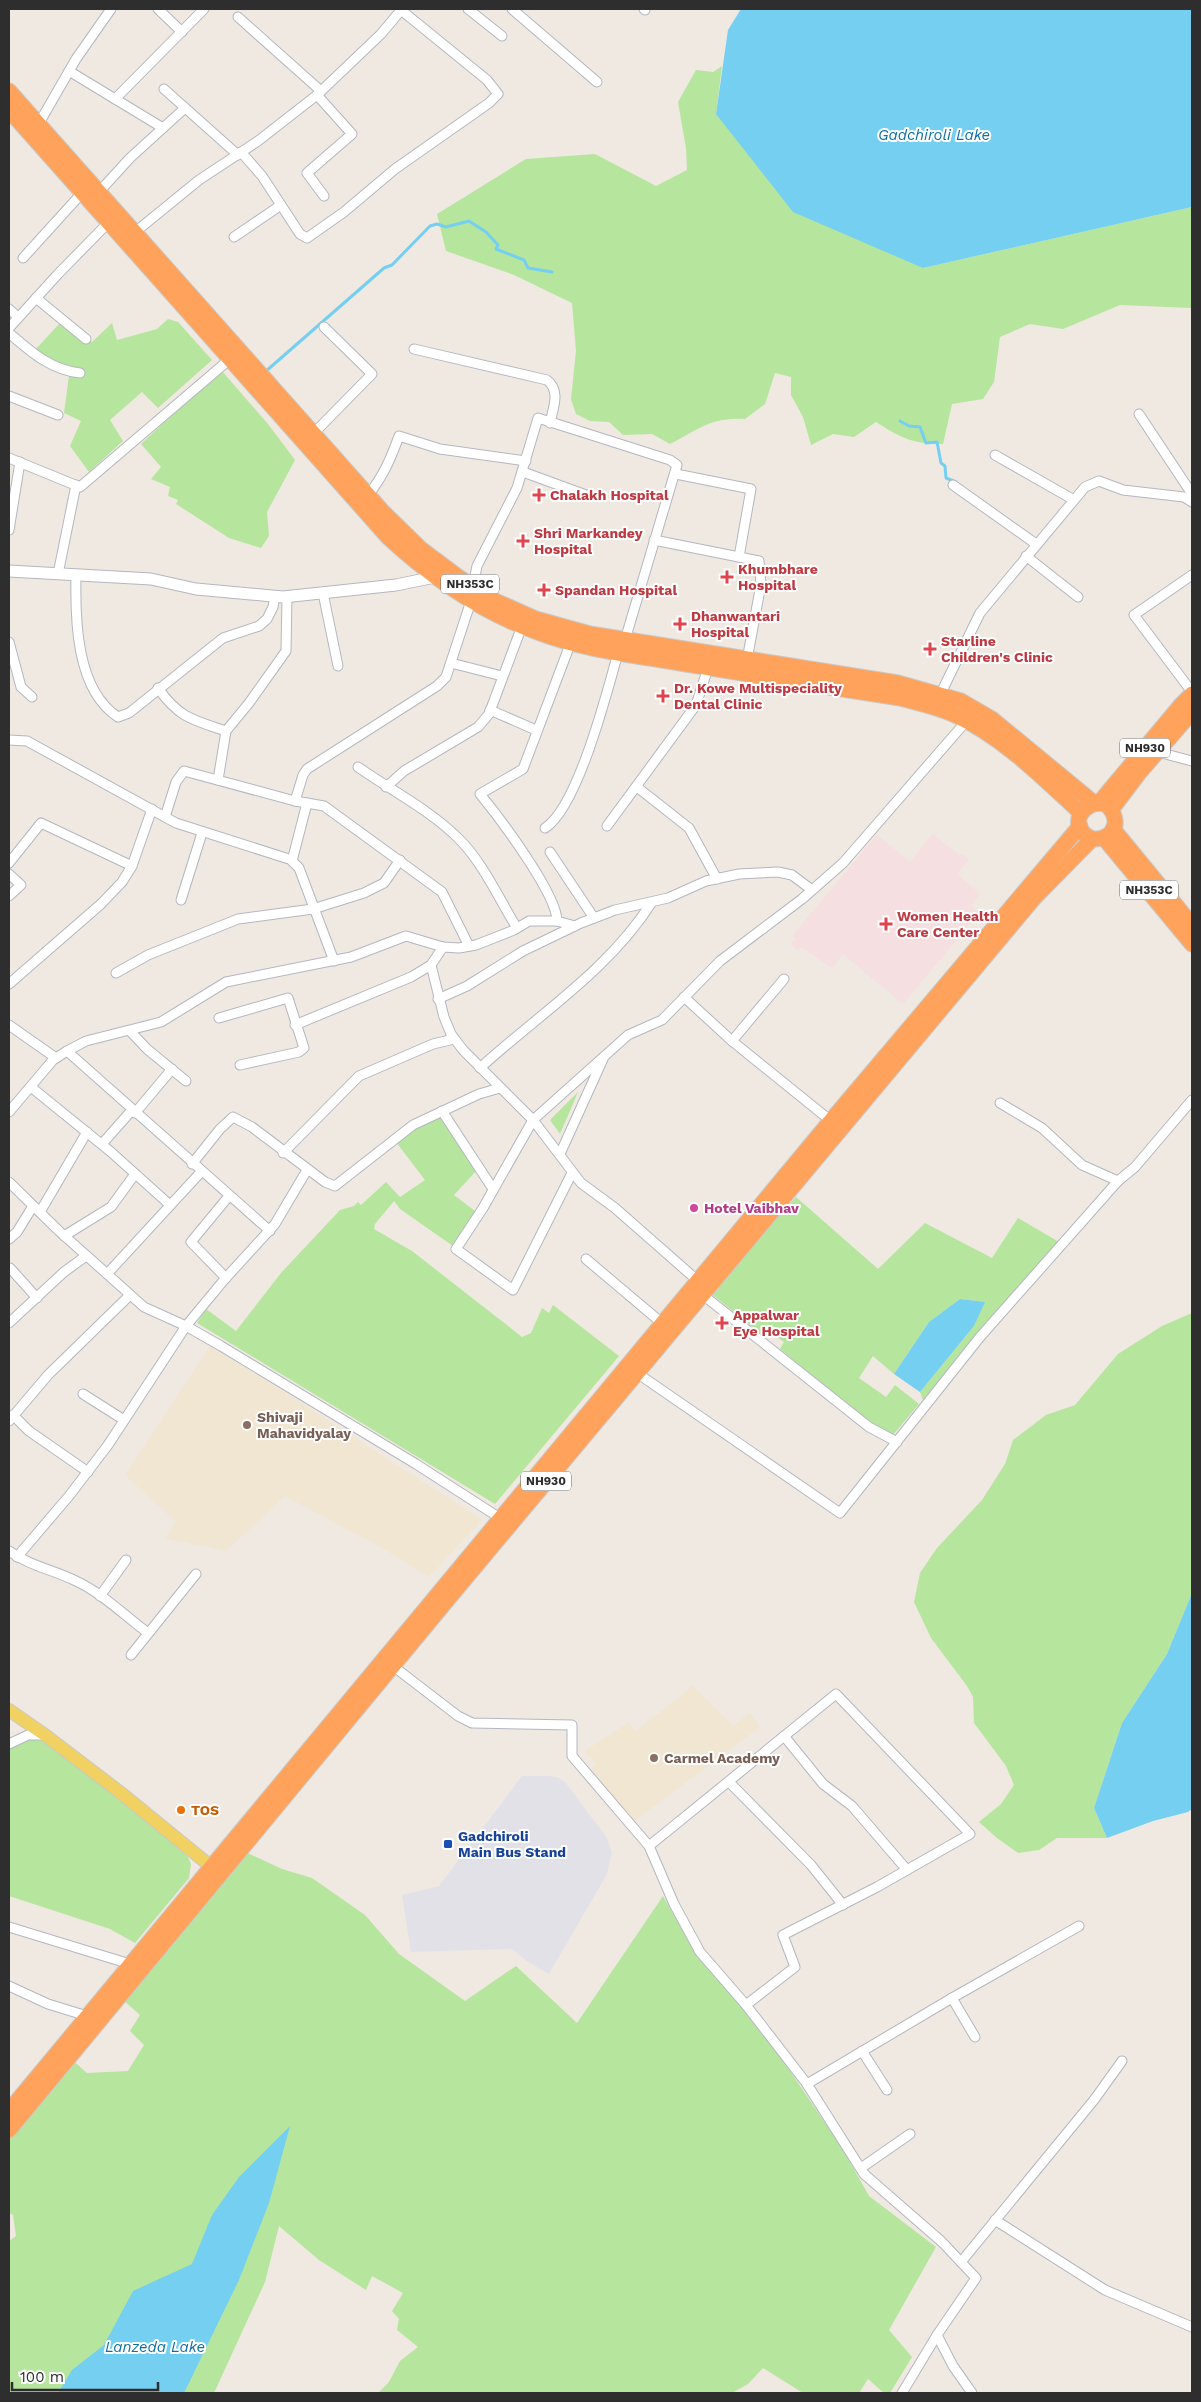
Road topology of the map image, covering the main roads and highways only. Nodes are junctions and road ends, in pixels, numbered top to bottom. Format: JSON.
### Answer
{"nodes":[{"id":1,"x":9,"y":91,"type":"edge"},
{"id":2,"x":9,"y":110,"type":"edge"},
{"id":3,"x":472,"y":593,"type":"junction"},
{"id":4,"x":621,"y":646,"type":"junction"},
{"id":5,"x":1192,"y":693,"type":"edge"},
{"id":6,"x":1192,"y":712,"type":"edge"},
{"id":7,"x":971,"y":715,"type":"junction"},
{"id":8,"x":1102,"y":805,"type":"junction"},
{"id":9,"x":1080,"y":820,"type":"junction"},
{"id":10,"x":1103,"y":835,"type":"junction"},
{"id":11,"x":1192,"y":925,"type":"edge"},
{"id":12,"x":1192,"y":944,"type":"edge"},
{"id":13,"x":700,"y":1288,"type":"junction"},
{"id":14,"x":505,"y":1522,"type":"junction"},
{"id":15,"x":9,"y":1710,"type":"edge"},
{"id":16,"x":216,"y":1870,"type":"junction"},
{"id":17,"x":9,"y":2111,"type":"edge"},
{"id":18,"x":9,"y":2130,"type":"edge"}],
"edges":[{"from":1,"to":3,"type":"highway","number":"NH353C"},
{"from":2,"to":3,"type":"highway","number":"NH353C"},
{"from":3,"to":4,"type":"highway","number":"NH353C"},
{"from":3,"to":4,"type":"highway","number":"NH353C"},
{"from":4,"to":7,"type":"highway","number":"NH353C"},
{"from":4,"to":7,"type":"highway","number":"NH353C"},
{"from":5,"to":8,"type":"highway","number":"NH930"},
{"from":6,"to":8,"type":"highway","number":"NH930"},
{"from":7,"to":8,"type":"highway","number":"NH353C"},
{"from":7,"to":9,"type":"highway","number":"NH353C"},
{"from":8,"to":9,"type":"highway","number":"NH930"},
{"from":8,"to":10,"type":"highway"},
{"from":9,"to":10,"type":"highway"},
{"from":9,"to":13,"type":"highway","number":"NH930"},
{"from":10,"to":11,"type":"highway","number":"NH353C"},
{"from":10,"to":12,"type":"highway","number":"NH353C"},
{"from":10,"to":13,"type":"highway","number":"NH930"},
{"from":13,"to":14,"type":"highway","number":"NH930"},
{"from":13,"to":14,"type":"highway","number":"NH930"},
{"from":14,"to":16,"type":"highway","number":"NH930"},
{"from":14,"to":16,"type":"highway","number":"NH930"},
{"from":15,"to":16,"type":"main road"},
{"from":16,"to":17,"type":"highway","number":"NH930"},
{"from":16,"to":18,"type":"highway","number":"NH930"}]}
